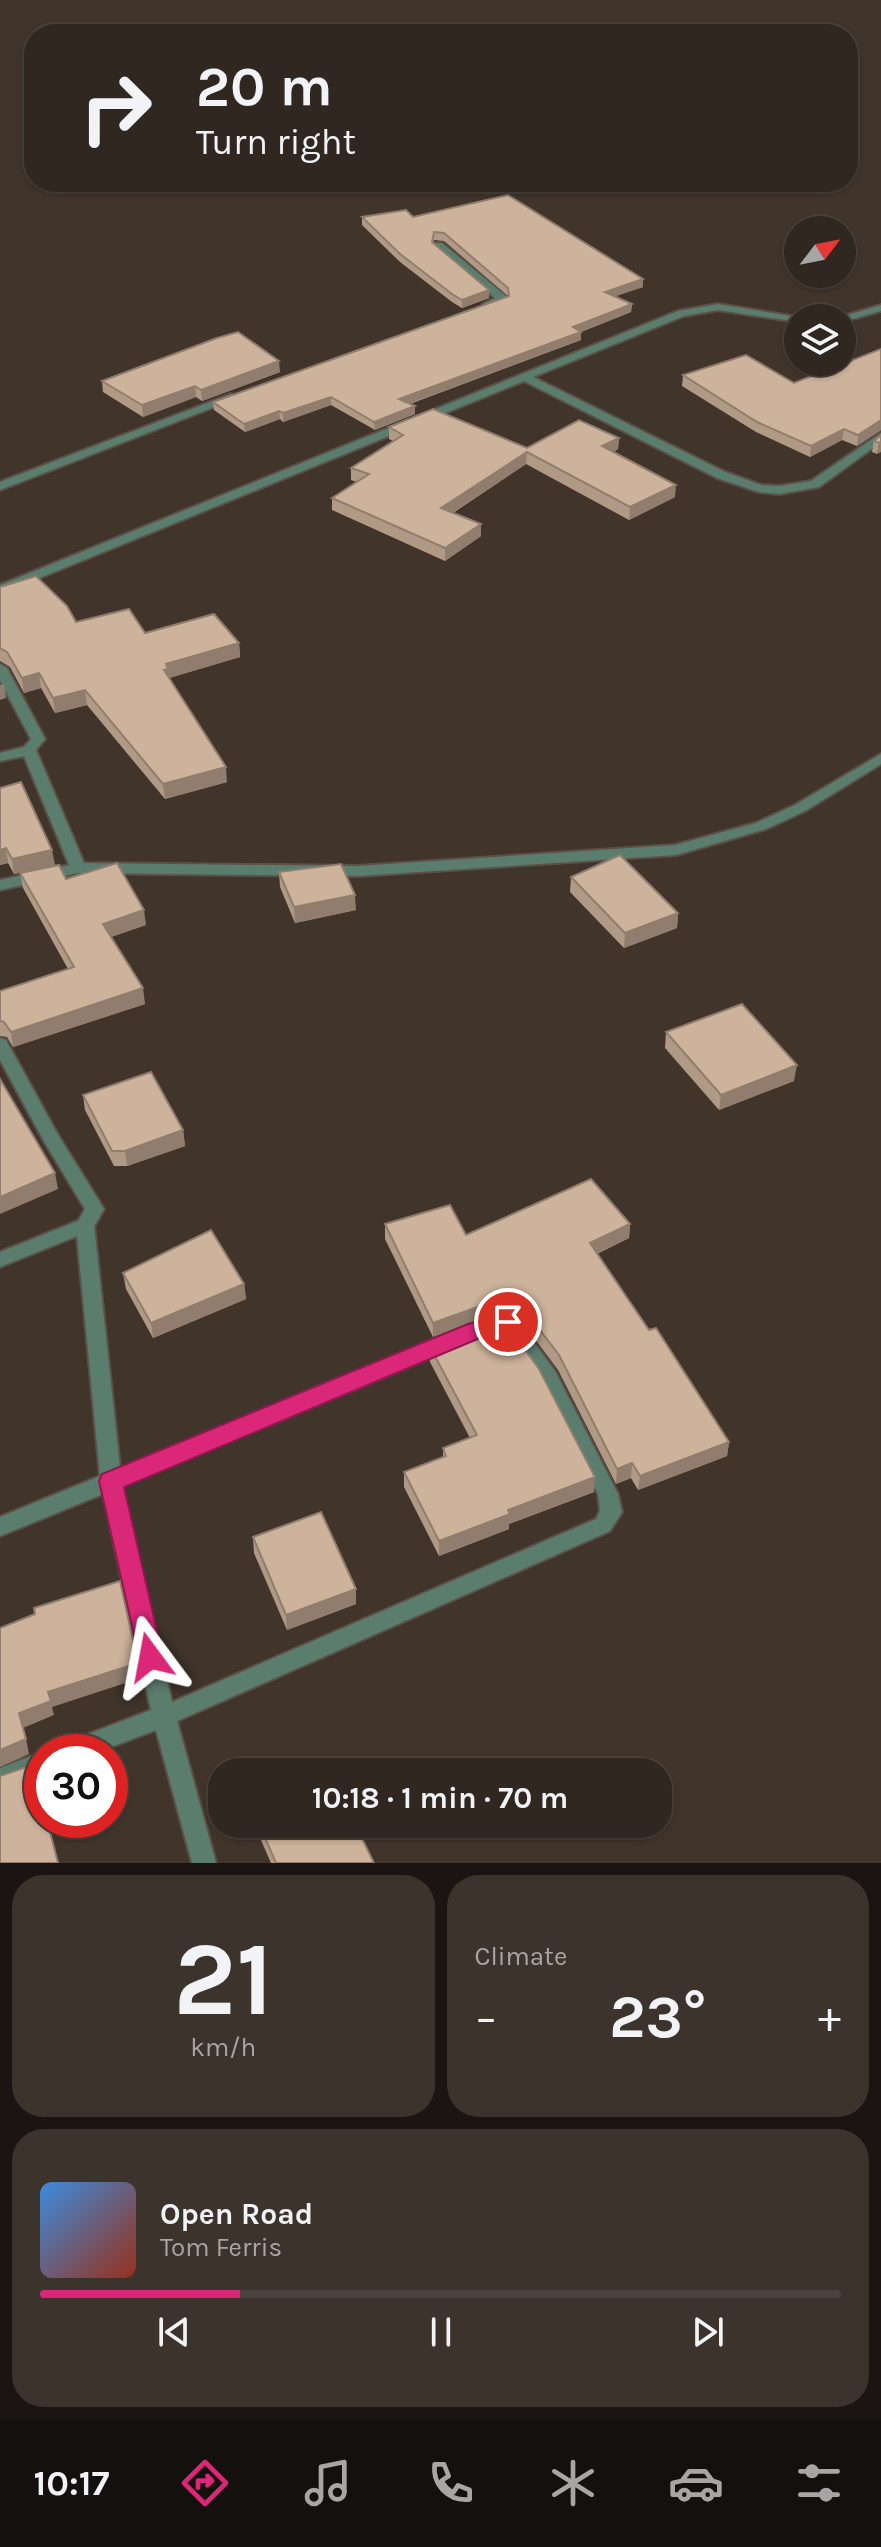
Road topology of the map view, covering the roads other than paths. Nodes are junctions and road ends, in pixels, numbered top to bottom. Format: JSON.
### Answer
{"nodes":[{"id":1,"x":438,"y":245,"type":"edge"},
{"id":2,"x":881,"y":308,"type":"edge"},
{"id":3,"x":467,"y":313,"type":"edge"},
{"id":4,"x":856,"y":315,"type":"edge"},
{"id":5,"x":784,"y":317,"type":"edge"},
{"id":6,"x":524,"y":377,"type":"junction"},
{"id":7,"x":245,"y":391,"type":"edge"},
{"id":8,"x":881,"y":437,"type":"edge"},
{"id":9,"x":0,"y":486,"type":"edge"},
{"id":10,"x":0,"y":590,"type":"edge"},
{"id":11,"x":0,"y":668,"type":"edge"},
{"id":12,"x":29,"y":750,"type":"junction"},
{"id":13,"x":0,"y":757,"type":"edge"},
{"id":14,"x":881,"y":758,"type":"edge"},
{"id":15,"x":78,"y":868,"type":"junction"},
{"id":16,"x":0,"y":885,"type":"edge"},
{"id":17,"x":0,"y":1044,"type":"edge"},
{"id":18,"x":85,"y":1225,"type":"junction"},
{"id":19,"x":0,"y":1260,"type":"edge"},
{"id":20,"x":111,"y":1481,"type":"junction"},
{"id":21,"x":0,"y":1527,"type":"edge"},
{"id":22,"x":164,"y":1716,"type":"junction"},
{"id":23,"x":117,"y":1734,"type":"edge"},
{"id":24,"x":24,"y":1770,"type":"edge"},
{"id":25,"x":0,"y":1779,"type":"edge"},
{"id":26,"x":204,"y":1863,"type":"edge"}],
"edges":[{"from":1,"to":3,"type":"street"},
{"from":2,"to":4,"type":"street"},
{"from":5,"to":6,"type":"street"},
{"from":6,"to":8,"type":"street"},
{"from":6,"to":10,"type":"street"},
{"from":7,"to":9,"type":"street"},
{"from":11,"to":12,"type":"street"},
{"from":12,"to":13,"type":"street"},
{"from":12,"to":15,"type":"street"},
{"from":14,"to":15,"type":"street"},
{"from":15,"to":16,"type":"street"},
{"from":17,"to":18,"type":"street"},
{"from":18,"to":19,"type":"street"},
{"from":18,"to":20,"type":"street"},
{"from":20,"to":21,"type":"street"},
{"from":20,"to":22,"type":"street"},
{"from":20,"to":22,"type":"street"},
{"from":22,"to":23,"type":"street"},
{"from":22,"to":26,"type":"street"},
{"from":24,"to":25,"type":"street"}]}
